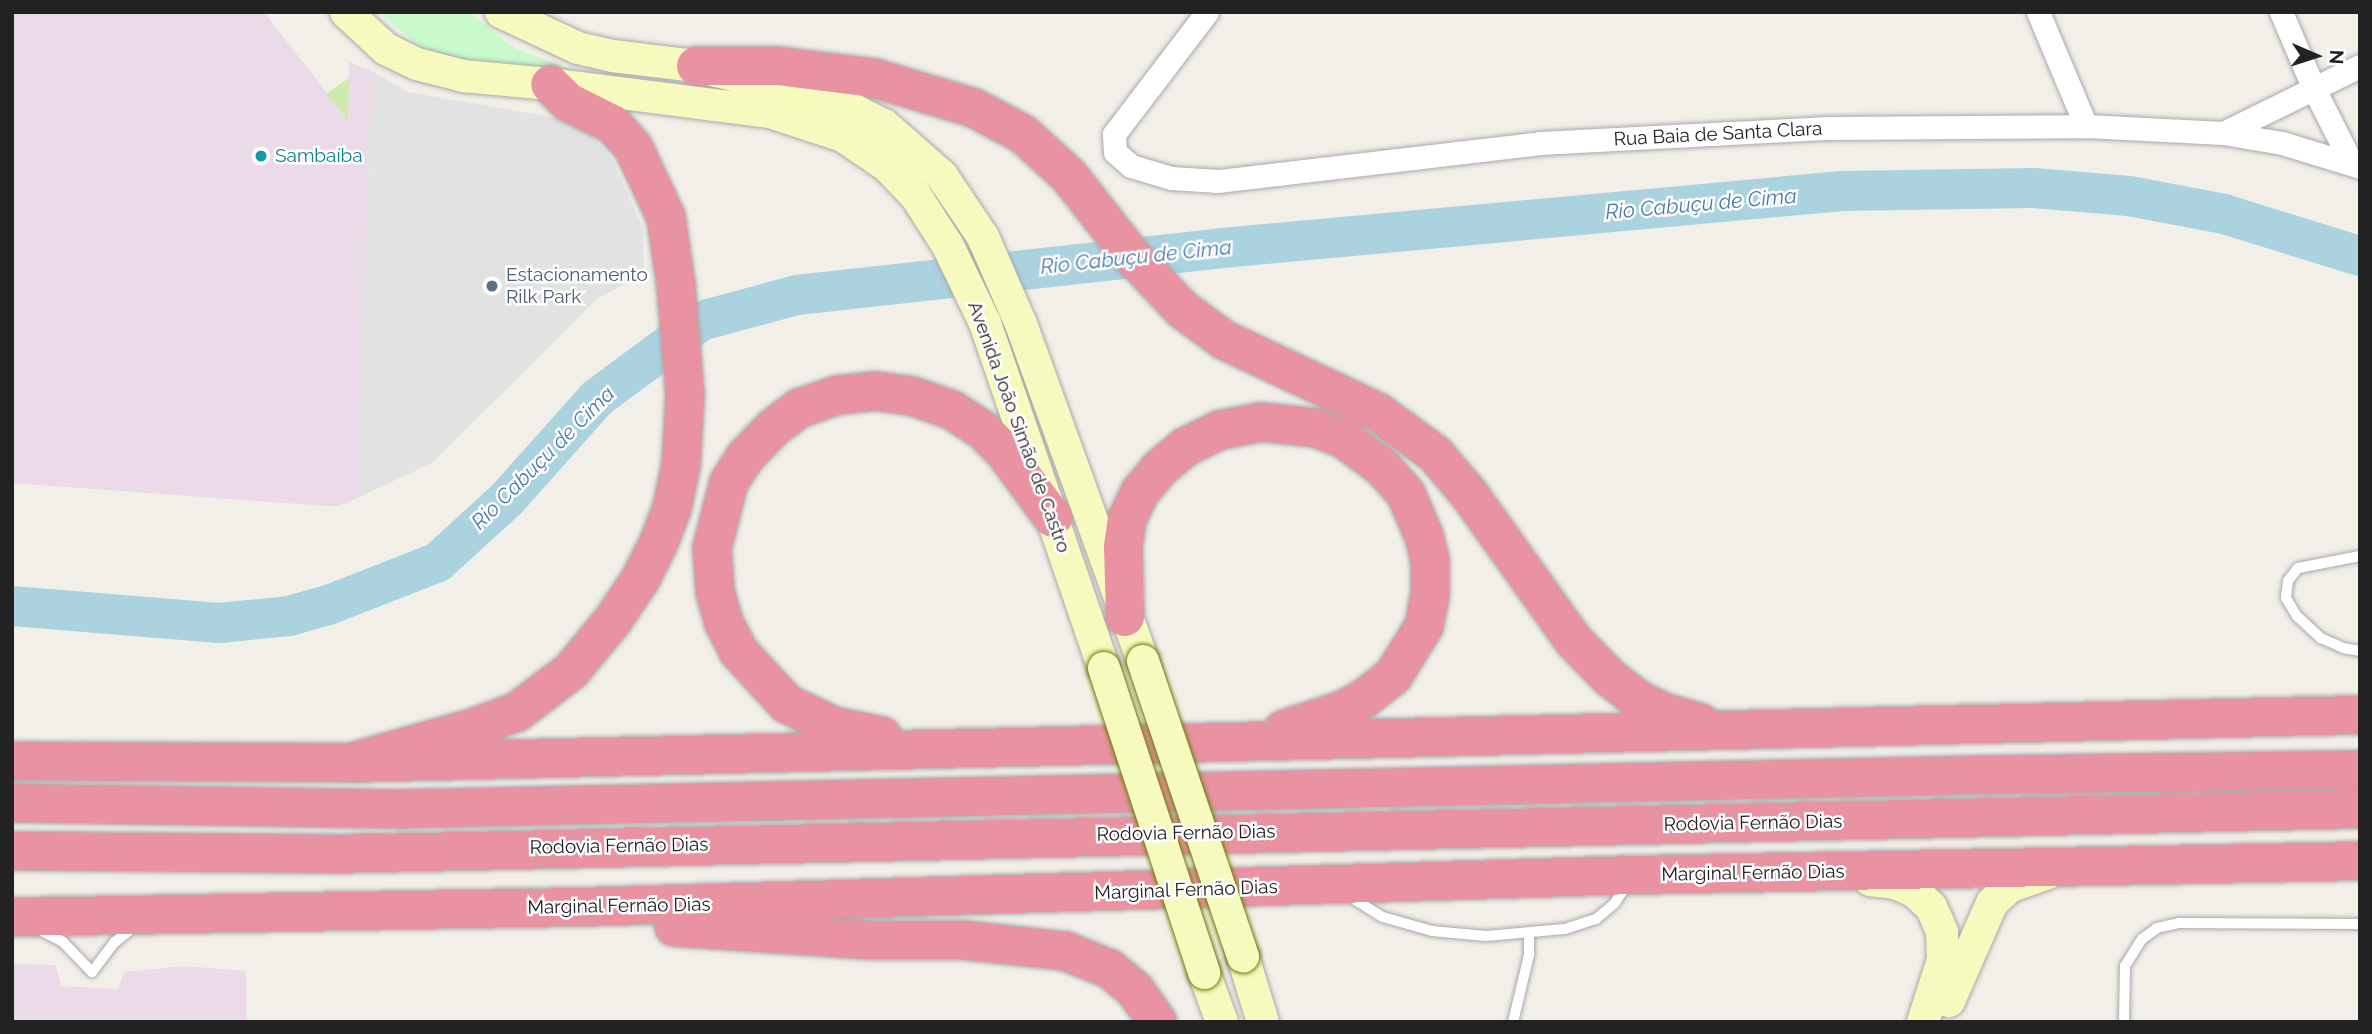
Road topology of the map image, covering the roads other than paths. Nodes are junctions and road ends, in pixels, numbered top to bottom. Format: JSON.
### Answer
{"nodes":[{"id":1,"x":346,"y":12,"type":"edge"},
{"id":2,"x":501,"y":12,"type":"edge"},
{"id":3,"x":1207,"y":12,"type":"edge"},
{"id":4,"x":2038,"y":12,"type":"edge"},
{"id":5,"x":2281,"y":12,"type":"edge"},
{"id":6,"x":696,"y":66,"type":"junction"},
{"id":7,"x":2360,"y":66,"type":"edge"},
{"id":8,"x":550,"y":84,"type":"junction"},
{"id":9,"x":2314,"y":89,"type":"junction"},
{"id":10,"x":2087,"y":126,"type":"junction"},
{"id":11,"x":2223,"y":133,"type":"junction"},
{"id":12,"x":2356,"y":166,"type":"edge"},
{"id":13,"x":1053,"y":518,"type":"junction"},
{"id":14,"x":2360,"y":556,"type":"edge"},
{"id":15,"x":1125,"y":617,"type":"junction"},
{"id":16,"x":2360,"y":651,"type":"edge"},
{"id":17,"x":2360,"y":715,"type":"edge"},
{"id":18,"x":1734,"y":732,"type":"junction"},
{"id":19,"x":1241,"y":742,"type":"junction"},
{"id":20,"x":952,"y":750,"type":"junction"},
{"id":21,"x":12,"y":761,"type":"edge"},
{"id":22,"x":349,"y":763,"type":"junction"},
{"id":23,"x":2359,"y":769,"type":"edge"},
{"id":24,"x":12,"y":803,"type":"edge"},
{"id":25,"x":2360,"y":809,"type":"edge"},
{"id":26,"x":1935,"y":820,"type":"junction"},
{"id":27,"x":12,"y":851,"type":"edge"},
{"id":28,"x":2360,"y":861,"type":"edge"},
{"id":29,"x":2072,"y":866,"type":"junction"},
{"id":30,"x":1820,"y":873,"type":"junction"},
{"id":31,"x":1634,"y":874,"type":"junction"},
{"id":32,"x":1332,"y":885,"type":"junction"},
{"id":33,"x":581,"y":907,"type":"junction"},
{"id":34,"x":149,"y":915,"type":"junction"},
{"id":35,"x":13,"y":917,"type":"edge"},
{"id":36,"x":2360,"y":924,"type":"edge"},
{"id":37,"x":1529,"y":933,"type":"junction"},
{"id":38,"x":1157,"y":1022,"type":"edge"},
{"id":39,"x":1222,"y":1022,"type":"edge"},
{"id":40,"x":1263,"y":1022,"type":"edge"},
{"id":41,"x":1513,"y":1022,"type":"edge"},
{"id":42,"x":1923,"y":1022,"type":"edge"},
{"id":43,"x":1941,"y":1022,"type":"edge"},
{"id":44,"x":2124,"y":1022,"type":"edge"}],
"edges":[{"from":1,"to":8,"type":"main road","name":"Avenida João Simão de Castro"},
{"from":2,"to":6,"type":"main road","name":"Avenida João Simão de Castro"},
{"from":3,"to":10,"type":"street","name":"Rua Baia de Santa Clara"},
{"from":4,"to":10,"type":"street"},
{"from":5,"to":9,"type":"street"},
{"from":6,"to":15,"type":"main road","name":"Avenida João Simão de Castro"},
{"from":6,"to":18,"type":"highway"},
{"from":7,"to":9,"type":"street"},
{"from":8,"to":13,"type":"main road","name":"Avenida João Simão de Castro"},
{"from":8,"to":22,"type":"highway"},
{"from":9,"to":11,"type":"street"},
{"from":9,"to":12,"type":"street"},
{"from":10,"to":11,"type":"street","name":"Rua Baia de Santa Clara"},
{"from":11,"to":12,"type":"street","name":"Rua Baia de Santa Clara"},
{"from":13,"to":20,"type":"highway"},
{"from":13,"to":39,"type":"main road","name":"Avenida João Simão de Castro","bridge":true},
{"from":14,"to":16,"type":"lane"},
{"from":15,"to":19,"type":"highway"},
{"from":15,"to":40,"type":"main road","name":"Avenida João Simão de Castro","bridge":true},
{"from":17,"to":18,"type":"highway"},
{"from":18,"to":19,"type":"highway"},
{"from":19,"to":20,"type":"highway"},
{"from":20,"to":22,"type":"highway"},
{"from":21,"to":22,"type":"highway"},
{"from":23,"to":24,"type":"highway","name":"Rodovia Fernão Dias"},
{"from":25,"to":26,"type":"highway","name":"Rodovia Fernão Dias"},
{"from":26,"to":27,"type":"highway","name":"Rodovia Fernão Dias"},
{"from":26,"to":31,"type":"highway"},
{"from":28,"to":29,"type":"highway","name":"Marginal Fernão Dias"},
{"from":29,"to":30,"type":"highway","name":"Marginal Fernão Dias"},
{"from":29,"to":43,"type":"main road"},
{"from":30,"to":31,"type":"highway","name":"Marginal Fernão Dias"},
{"from":30,"to":42,"type":"main road"},
{"from":31,"to":32,"type":"highway","name":"Marginal Fernão Dias"},
{"from":31,"to":37,"type":"lane"},
{"from":32,"to":33,"type":"highway","name":"Marginal Fernão Dias"},
{"from":32,"to":37,"type":"lane"},
{"from":33,"to":34,"type":"highway","name":"Marginal Fernão Dias"},
{"from":33,"to":38,"type":"highway"},
{"from":34,"to":35,"type":"highway","name":"Marginal Fernão Dias"},
{"from":34,"to":35,"type":"lane"},
{"from":36,"to":44,"type":"lane"},
{"from":37,"to":41,"type":"lane"}]}
